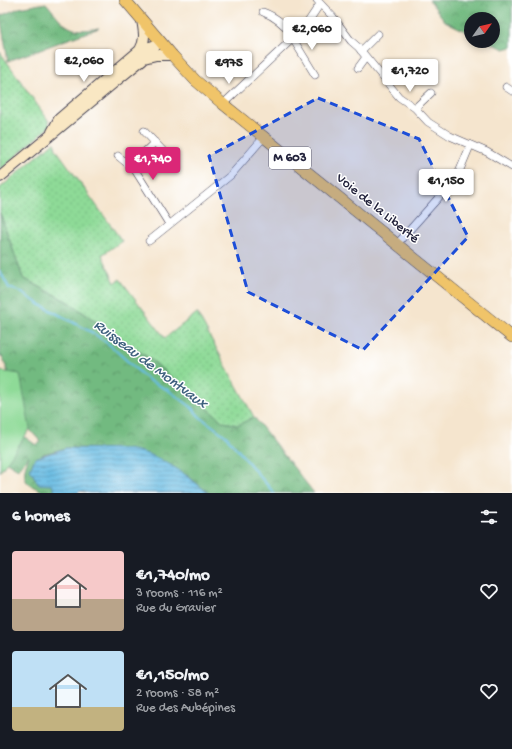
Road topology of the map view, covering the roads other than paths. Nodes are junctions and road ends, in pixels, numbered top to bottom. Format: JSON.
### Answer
{"nodes":[{"id":1,"x":125,"y":0,"type":"edge"},
{"id":2,"x":318,"y":2,"type":"edge"},
{"id":3,"x":264,"y":12,"type":"dead end"},
{"id":4,"x":142,"y":20,"type":"junction"},
{"id":5,"x":378,"y":34,"type":"dead end"},
{"id":6,"x":294,"y":38,"type":"junction"},
{"id":7,"x":157,"y":43,"type":"junction"},
{"id":8,"x":142,"y":54,"type":"junction"},
{"id":9,"x":364,"y":54,"type":"junction"},
{"id":10,"x":172,"y":56,"type":"junction"},
{"id":11,"x":358,"y":68,"type":"dead end"},
{"id":12,"x":315,"y":75,"type":"dead end"},
{"id":13,"x":431,"y":93,"type":"dead end"},
{"id":14,"x":223,"y":104,"type":"junction"},
{"id":15,"x":415,"y":108,"type":"junction"},
{"id":16,"x":144,"y":131,"type":"dead end"},
{"id":17,"x":264,"y":137,"type":"junction"},
{"id":18,"x":155,"y":142,"type":"junction"},
{"id":19,"x":470,"y":146,"type":"junction"},
{"id":20,"x":167,"y":155,"type":"dead end"},
{"id":21,"x":118,"y":156,"type":"dead end"},
{"id":22,"x":130,"y":166,"type":"junction"},
{"id":23,"x":512,"y":167,"type":"edge"},
{"id":24,"x":0,"y":177,"type":"edge"},
{"id":25,"x":169,"y":224,"type":"junction"},
{"id":26,"x":148,"y":241,"type":"dead end"},
{"id":27,"x":397,"y":244,"type":"junction"},
{"id":28,"x":512,"y":336,"type":"edge"}],
"edges":[{"from":1,"to":4,"type":"main road","number":"M 603"},
{"from":2,"to":6,"type":"street"},
{"from":2,"to":9,"type":"street"},
{"from":3,"to":6,"type":"street"},
{"from":4,"to":7,"type":"main road","number":"M 603"},
{"from":4,"to":8,"type":"main road"},
{"from":5,"to":9,"type":"street"},
{"from":6,"to":12,"type":"street"},
{"from":6,"to":14,"type":"street"},
{"from":7,"to":8,"type":"main road"},
{"from":7,"to":10,"type":"main road","number":"M 603"},
{"from":8,"to":10,"type":"main road"},
{"from":8,"to":24,"type":"main road"},
{"from":9,"to":11,"type":"street"},
{"from":9,"to":15,"type":"street"},
{"from":10,"to":14,"type":"main road","number":"M 603"},
{"from":13,"to":15,"type":"street"},
{"from":14,"to":17,"type":"main road","name":"Voie de la Liberté","number":"M 603"},
{"from":15,"to":19,"type":"street"},
{"from":16,"to":18,"type":"street"},
{"from":17,"to":25,"type":"street"},
{"from":17,"to":27,"type":"main road","name":"Voie de la Liberté","number":"M 603"},
{"from":18,"to":20,"type":"street"},
{"from":18,"to":22,"type":"street"},
{"from":19,"to":23,"type":"street"},
{"from":19,"to":27,"type":"street"},
{"from":21,"to":22,"type":"street"},
{"from":22,"to":25,"type":"street"},
{"from":25,"to":26,"type":"street"},
{"from":27,"to":28,"type":"main road","name":"Voie de la Liberté","number":"M 603"}]}
